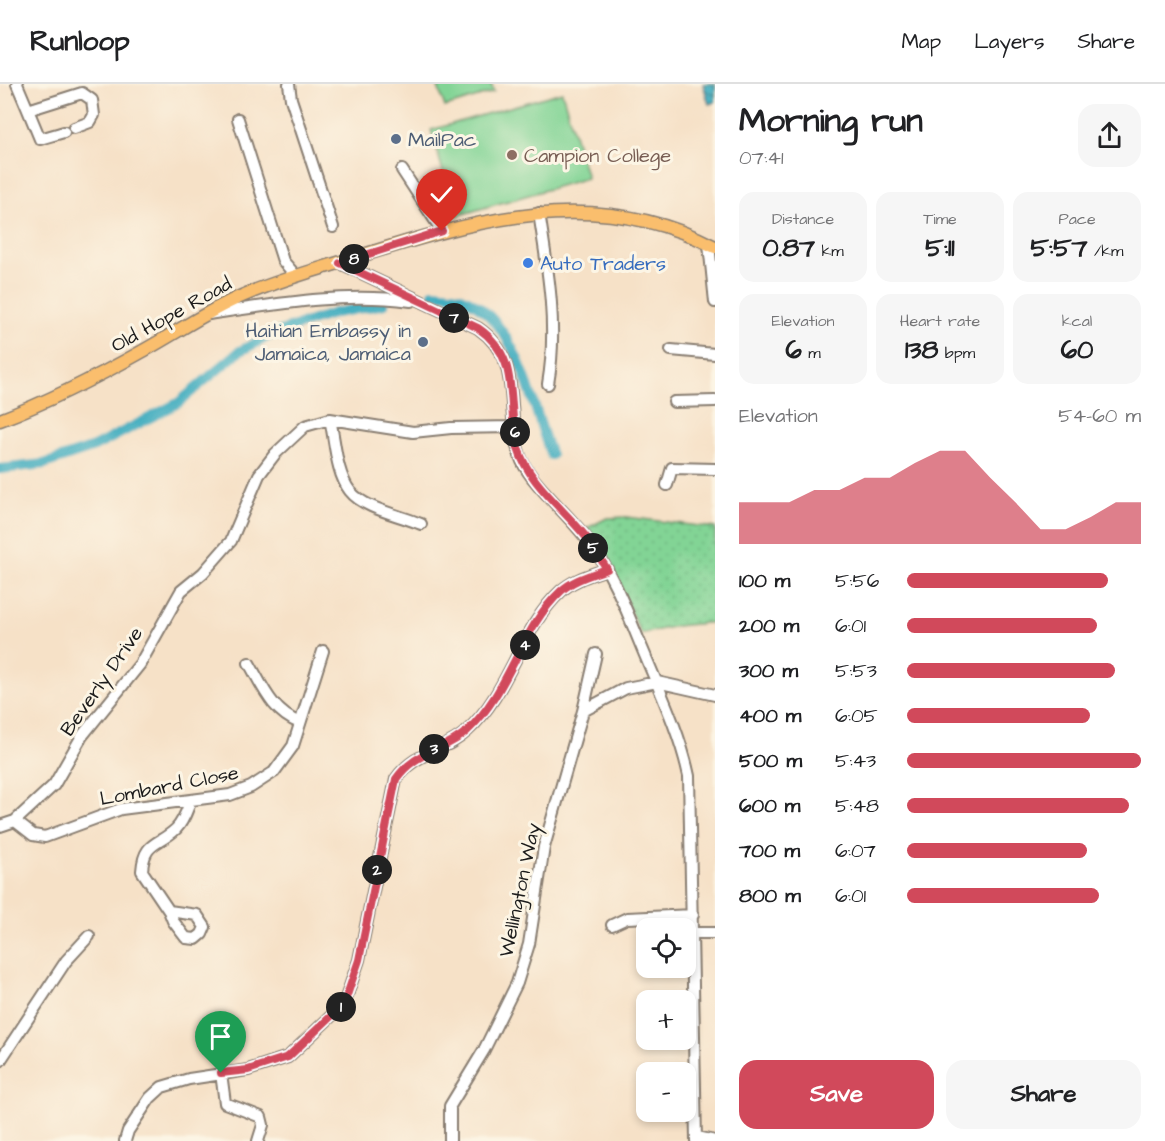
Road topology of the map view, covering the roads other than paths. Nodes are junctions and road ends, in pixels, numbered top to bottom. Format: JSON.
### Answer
{"nodes":[{"id":1,"x":17,"y":84,"type":"edge"},
{"id":2,"x":289,"y":84,"type":"edge"},
{"id":3,"x":28,"y":110,"type":"junction"},
{"id":4,"x":238,"y":119,"type":"dead end"},
{"id":5,"x":402,"y":170,"type":"dead end"},
{"id":6,"x":539,"y":213,"type":"junction"},
{"id":7,"x":333,"y":227,"type":"dead end"},
{"id":8,"x":442,"y":231,"type":"junction"},
{"id":9,"x":712,"y":246,"type":"edge"},
{"id":10,"x":340,"y":263,"type":"junction"},
{"id":11,"x":296,"y":276,"type":"junction"},
{"id":12,"x":715,"y":302,"type":"edge"},
{"id":13,"x":426,"y":303,"type":"junction"},
{"id":14,"x":204,"y":315,"type":"junction"},
{"id":15,"x":671,"y":350,"type":"dead end"},
{"id":16,"x":715,"y":354,"type":"edge"},
{"id":17,"x":548,"y":384,"type":"dead end"},
{"id":18,"x":715,"y":401,"type":"edge"},
{"id":19,"x":674,"y":402,"type":"dead end"},
{"id":20,"x":330,"y":419,"type":"junction"},
{"id":21,"x":0,"y":420,"type":"edge"},
{"id":22,"x":514,"y":428,"type":"junction"},
{"id":23,"x":715,"y":469,"type":"edge"},
{"id":24,"x":667,"y":486,"type":"dead end"},
{"id":25,"x":421,"y":524,"type":"dead end"},
{"id":26,"x":607,"y":569,"type":"junction"},
{"id":27,"x":323,"y":651,"type":"dead end"},
{"id":28,"x":597,"y":654,"type":"dead end"},
{"id":29,"x":249,"y":663,"type":"dead end"},
{"id":30,"x":657,"y":682,"type":"junction"},
{"id":31,"x":715,"y":695,"type":"edge"},
{"id":32,"x":583,"y":711,"type":"junction"},
{"id":33,"x":300,"y":723,"type":"junction"},
{"id":34,"x":191,"y":800,"type":"junction"},
{"id":35,"x":15,"y":821,"type":"junction"},
{"id":36,"x":0,"y":826,"type":"edge"},
{"id":37,"x":170,"y":911,"type":"dead end"},
{"id":38,"x":693,"y":915,"type":"junction"},
{"id":39,"x":693,"y":918,"type":"edge"},
{"id":40,"x":612,"y":925,"type":"dead end"},
{"id":41,"x":696,"y":933,"type":"edge"},
{"id":42,"x":715,"y":933,"type":"edge"},
{"id":43,"x":89,"y":936,"type":"dead end"},
{"id":44,"x":695,"y":978,"type":"edge"},
{"id":45,"x":0,"y":1061,"type":"edge"},
{"id":46,"x":221,"y":1073,"type":"junction"},
{"id":47,"x":697,"y":1139,"type":"edge"},
{"id":48,"x":125,"y":1141,"type":"edge"},
{"id":49,"x":258,"y":1141,"type":"edge"},
{"id":50,"x":450,"y":1141,"type":"edge"},
{"id":51,"x":715,"y":1141,"type":"edge"}],
"edges":[{"from":1,"to":3,"type":"street"},
{"from":2,"to":7,"type":"street"},
{"from":3,"to":3,"type":"street"},
{"from":4,"to":11,"type":"street"},
{"from":5,"to":8,"type":"street"},
{"from":6,"to":8,"type":"main road","name":"Old Hope Road"},
{"from":6,"to":9,"type":"main road","name":"Old Hope Road"},
{"from":6,"to":17,"type":"street"},
{"from":8,"to":10,"type":"main road","name":"Old Hope Road"},
{"from":9,"to":12,"type":"street"},
{"from":10,"to":11,"type":"main road","name":"Old Hope Road"},
{"from":10,"to":13,"type":"street"},
{"from":11,"to":14,"type":"main road","name":"Old Hope Road"},
{"from":13,"to":14,"type":"street"},
{"from":13,"to":22,"type":"street"},
{"from":14,"to":21,"type":"main road","name":"Old Hope Road"},
{"from":15,"to":16,"type":"street"},
{"from":18,"to":19,"type":"street"},
{"from":20,"to":22,"type":"street","name":"Beverly Drive"},
{"from":20,"to":25,"type":"street"},
{"from":20,"to":35,"type":"street","name":"Beverly Drive"},
{"from":22,"to":26,"type":"street"},
{"from":23,"to":24,"type":"street"},
{"from":26,"to":30,"type":"street"},
{"from":26,"to":46,"type":"street"},
{"from":27,"to":33,"type":"street","name":"Lombard Close"},
{"from":28,"to":32,"type":"street","name":"Wellington Way"},
{"from":29,"to":33,"type":"street"},
{"from":30,"to":31,"type":"street"},
{"from":30,"to":32,"type":"street"},
{"from":30,"to":38,"type":"street"},
{"from":32,"to":50,"type":"street","name":"Wellington Way"},
{"from":33,"to":34,"type":"street","name":"Lombard Close"},
{"from":34,"to":35,"type":"street","name":"Lombard Close"},
{"from":34,"to":37,"type":"street"},
{"from":35,"to":36,"type":"street","name":"Beverly Drive"},
{"from":38,"to":39,"type":"street"},
{"from":38,"to":40,"type":"street"},
{"from":41,"to":42,"type":"street"},
{"from":43,"to":45,"type":"street"},
{"from":44,"to":47,"type":"street"},
{"from":46,"to":48,"type":"street"},
{"from":46,"to":49,"type":"street"},
{"from":47,"to":51,"type":"street"}]}
